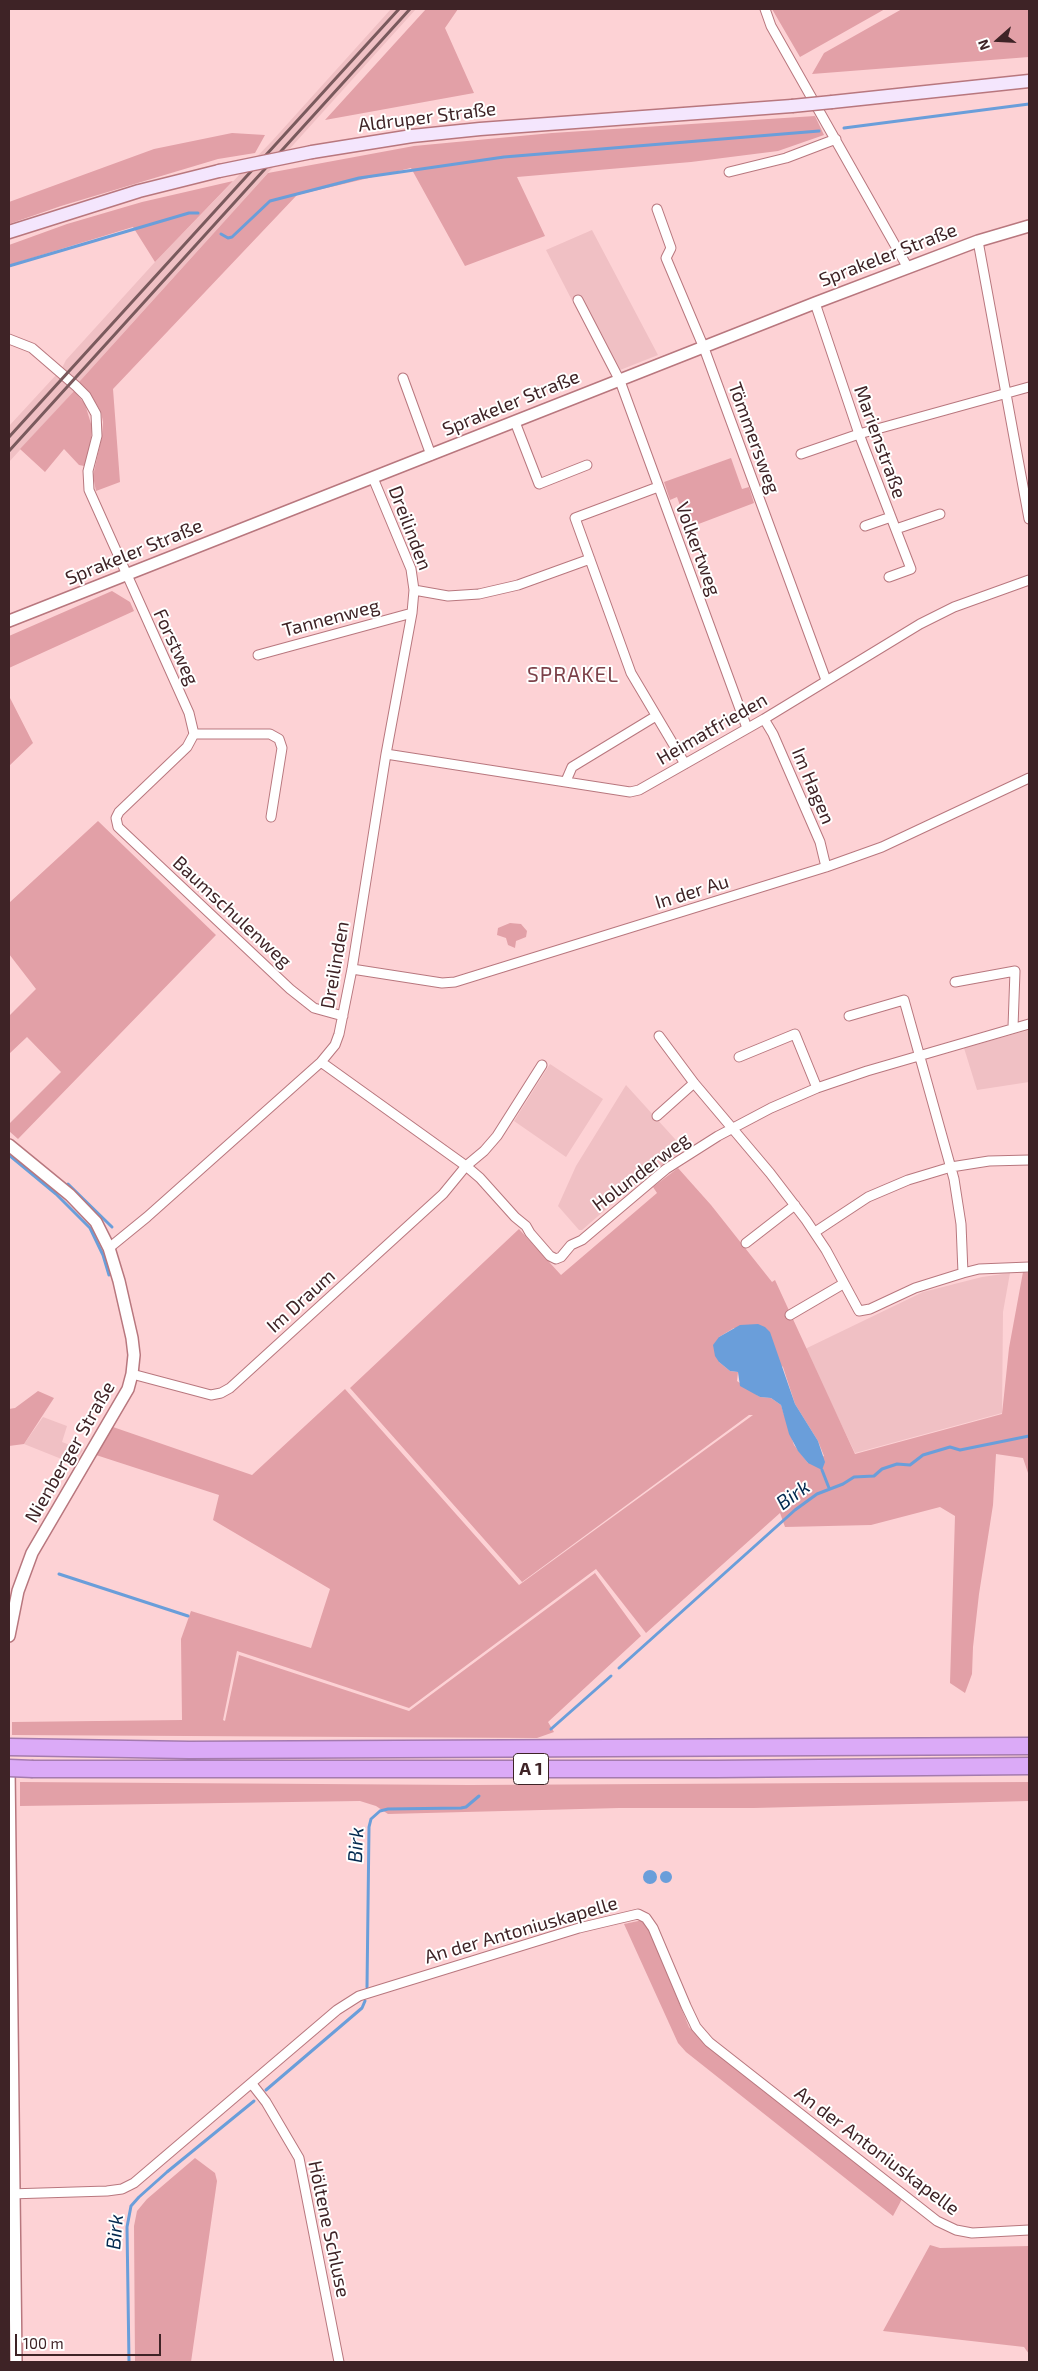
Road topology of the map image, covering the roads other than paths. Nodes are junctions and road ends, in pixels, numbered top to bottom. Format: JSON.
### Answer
{"nodes":[{"id":1,"x":765,"y":9,"type":"edge"},
{"id":2,"x":1029,"y":81,"type":"edge"},
{"id":3,"x":836,"y":139,"type":"junction"},
{"id":4,"x":728,"y":172,"type":"dead end"},
{"id":5,"x":657,"y":209,"type":"dead end"},
{"id":6,"x":1029,"y":226,"type":"edge"},
{"id":7,"x":9,"y":232,"type":"edge"},
{"id":8,"x":978,"y":241,"type":"junction"},
{"id":9,"x":908,"y":268,"type":"junction"},
{"id":10,"x":578,"y":300,"type":"dead end"},
{"id":11,"x":815,"y":304,"type":"junction"},
{"id":12,"x":9,"y":339,"type":"edge"},
{"id":13,"x":704,"y":348,"type":"junction"},
{"id":14,"x":403,"y":378,"type":"dead end"},
{"id":15,"x":620,"y":381,"type":"junction"},
{"id":16,"x":1029,"y":387,"type":"edge"},
{"id":17,"x":1005,"y":394,"type":"junction"},
{"id":18,"x":515,"y":422,"type":"junction"},
{"id":19,"x":860,"y":434,"type":"junction"},
{"id":20,"x":801,"y":454,"type":"dead end"},
{"id":21,"x":431,"y":455,"type":"junction"},
{"id":22,"x":587,"y":464,"type":"dead end"},
{"id":23,"x":373,"y":478,"type":"junction"},
{"id":24,"x":658,"y":487,"type":"junction"},
{"id":25,"x":940,"y":514,"type":"dead end"},
{"id":26,"x":891,"y":517,"type":"junction"},
{"id":27,"x":1029,"y":517,"type":"edge"},
{"id":28,"x":865,"y":526,"type":"dead end"},
{"id":29,"x":896,"y":529,"type":"junction"},
{"id":30,"x":590,"y":559,"type":"junction"},
{"id":31,"x":126,"y":575,"type":"junction"},
{"id":32,"x":889,"y":576,"type":"dead end"},
{"id":33,"x":1029,"y":580,"type":"edge"},
{"id":34,"x":414,"y":590,"type":"junction"},
{"id":35,"x":412,"y":613,"type":"junction"},
{"id":36,"x":9,"y":621,"type":"edge"},
{"id":37,"x":258,"y":655,"type":"dead end"},
{"id":38,"x":826,"y":680,"type":"junction"},
{"id":39,"x":656,"y":716,"type":"junction"},
{"id":40,"x":764,"y":719,"type":"junction"},
{"id":41,"x":747,"y":728,"type":"junction"},
{"id":42,"x":194,"y":734,"type":"junction"},
{"id":43,"x":386,"y":754,"type":"junction"},
{"id":44,"x":685,"y":764,"type":"junction"},
{"id":45,"x":1029,"y":778,"type":"edge"},
{"id":46,"x":566,"y":780,"type":"junction"},
{"id":47,"x":271,"y":817,"type":"dead end"},
{"id":48,"x":826,"y":867,"type":"junction"},
{"id":49,"x":352,"y":969,"type":"junction"},
{"id":50,"x":955,"y":982,"type":"dead end"},
{"id":51,"x":343,"y":1016,"type":"junction"},
{"id":52,"x":849,"y":1016,"type":"dead end"},
{"id":53,"x":1029,"y":1024,"type":"edge"},
{"id":54,"x":1013,"y":1028,"type":"junction"},
{"id":55,"x":659,"y":1036,"type":"dead end"},
{"id":56,"x":920,"y":1055,"type":"junction"},
{"id":57,"x":739,"y":1056,"type":"dead end"},
{"id":58,"x":321,"y":1062,"type":"junction"},
{"id":59,"x":542,"y":1065,"type":"dead end"},
{"id":60,"x":694,"y":1083,"type":"junction"},
{"id":61,"x":817,"y":1088,"type":"junction"},
{"id":62,"x":657,"y":1116,"type":"dead end"},
{"id":63,"x":732,"y":1128,"type":"junction"},
{"id":64,"x":9,"y":1145,"type":"edge"},
{"id":65,"x":1029,"y":1160,"type":"edge"},
{"id":66,"x":466,"y":1166,"type":"junction"},
{"id":67,"x":951,"y":1167,"type":"junction"},
{"id":68,"x":795,"y":1205,"type":"junction"},
{"id":69,"x":815,"y":1232,"type":"junction"},
{"id":70,"x":746,"y":1243,"type":"dead end"},
{"id":71,"x":109,"y":1248,"type":"junction"},
{"id":72,"x":1029,"y":1267,"type":"edge"},
{"id":73,"x":962,"y":1273,"type":"junction"},
{"id":74,"x":843,"y":1284,"type":"junction"},
{"id":75,"x":790,"y":1315,"type":"dead end"},
{"id":76,"x":132,"y":1374,"type":"junction"},
{"id":77,"x":9,"y":1636,"type":"edge"},
{"id":78,"x":9,"y":1746,"type":"edge"},
{"id":79,"x":1029,"y":1746,"type":"edge"},
{"id":80,"x":1029,"y":1766,"type":"edge"},
{"id":81,"x":9,"y":1767,"type":"edge"},
{"id":82,"x":254,"y":2086,"type":"junction"},
{"id":83,"x":11,"y":2194,"type":"edge"},
{"id":84,"x":1029,"y":2230,"type":"edge"},
{"id":85,"x":16,"y":2362,"type":"edge"},
{"id":86,"x":339,"y":2362,"type":"edge"}],
"edges":[{"from":1,"to":3,"type":"street"},
{"from":2,"to":7,"type":"main road","name":"Aldruper Straße","bridge":true},
{"from":3,"to":4,"type":"street"},
{"from":3,"to":9,"type":"street"},
{"from":5,"to":13,"type":"street","name":"Tömmersweg"},
{"from":6,"to":8,"type":"street","name":"Sprakeler Straße"},
{"from":8,"to":9,"type":"street","name":"Sprakeler Straße"},
{"from":8,"to":17,"type":"street"},
{"from":9,"to":11,"type":"street","name":"Sprakeler Straße"},
{"from":10,"to":15,"type":"street","name":"Volkertweg"},
{"from":11,"to":13,"type":"street","name":"Sprakeler Straße"},
{"from":11,"to":19,"type":"street","name":"Marienstraße"},
{"from":12,"to":31,"type":"street","name":"Forstweg"},
{"from":13,"to":15,"type":"street","name":"Sprakeler Straße"},
{"from":13,"to":38,"type":"street","name":"Tömmersweg"},
{"from":14,"to":21,"type":"street"},
{"from":15,"to":18,"type":"street","name":"Sprakeler Straße"},
{"from":15,"to":24,"type":"street","name":"Volkertweg"},
{"from":16,"to":17,"type":"street"},
{"from":17,"to":19,"type":"street"},
{"from":17,"to":27,"type":"street"},
{"from":18,"to":21,"type":"street","name":"Sprakeler Straße"},
{"from":18,"to":22,"type":"street"},
{"from":19,"to":20,"type":"street"},
{"from":19,"to":26,"type":"street","name":"Marienstraße"},
{"from":21,"to":23,"type":"street","name":"Sprakeler Straße"},
{"from":23,"to":31,"type":"street","name":"Sprakeler Straße"},
{"from":23,"to":34,"type":"street","name":"Dreilinden"},
{"from":24,"to":30,"type":"street"},
{"from":24,"to":41,"type":"street","name":"Volkertweg"},
{"from":25,"to":29,"type":"street"},
{"from":26,"to":28,"type":"street"},
{"from":26,"to":29,"type":"street","name":"Marienstraße"},
{"from":29,"to":32,"type":"street","name":"Marienstraße"},
{"from":30,"to":34,"type":"street","name":"Dreilinden"},
{"from":30,"to":39,"type":"street"},
{"from":31,"to":36,"type":"street","name":"Sprakeler Straße"},
{"from":31,"to":42,"type":"street","name":"Forstweg"},
{"from":33,"to":38,"type":"street","name":"Heimatfrieden"},
{"from":34,"to":35,"type":"street","name":"Dreilinden"},
{"from":35,"to":37,"type":"street","name":"Tannenweg"},
{"from":35,"to":43,"type":"street","name":"Dreilinden"},
{"from":38,"to":40,"type":"street","name":"Heimatfrieden"},
{"from":39,"to":44,"type":"street"},
{"from":39,"to":46,"type":"street"},
{"from":40,"to":41,"type":"street","name":"Heimatfrieden"},
{"from":40,"to":48,"type":"street","name":"Im Hagen"},
{"from":41,"to":44,"type":"street","name":"Heimatfrieden"},
{"from":42,"to":47,"type":"street"},
{"from":42,"to":51,"type":"street","name":"Baumschulenweg"},
{"from":43,"to":46,"type":"street","name":"Heimatfrieden"},
{"from":43,"to":49,"type":"street","name":"Dreilinden"},
{"from":44,"to":46,"type":"street","name":"Heimatfrieden"},
{"from":45,"to":48,"type":"street","name":"In der Au"},
{"from":48,"to":49,"type":"street","name":"In der Au"},
{"from":49,"to":51,"type":"street","name":"Dreilinden"},
{"from":50,"to":54,"type":"street"},
{"from":51,"to":58,"type":"street","name":"Dreilinden"},
{"from":52,"to":56,"type":"street"},
{"from":53,"to":54,"type":"street","name":"Holunderweg"},
{"from":54,"to":56,"type":"street","name":"Holunderweg"},
{"from":55,"to":60,"type":"street"},
{"from":56,"to":61,"type":"street","name":"Holunderweg"},
{"from":56,"to":67,"type":"street"},
{"from":57,"to":61,"type":"street"},
{"from":58,"to":66,"type":"street"},
{"from":58,"to":71,"type":"street","name":"Dreilinden"},
{"from":59,"to":66,"type":"street","name":"Im Draum"},
{"from":60,"to":62,"type":"street","name":"Holunderweg"},
{"from":60,"to":63,"type":"street"},
{"from":61,"to":63,"type":"street","name":"Holunderweg"},
{"from":63,"to":66,"type":"street","name":"Holunderweg"},
{"from":63,"to":68,"type":"street"},
{"from":64,"to":71,"type":"street","name":"Nienberger Straße"},
{"from":65,"to":67,"type":"street"},
{"from":66,"to":76,"type":"street","name":"Im Draum"},
{"from":67,"to":69,"type":"street"},
{"from":67,"to":73,"type":"street"},
{"from":68,"to":69,"type":"street"},
{"from":68,"to":70,"type":"street"},
{"from":69,"to":74,"type":"street"},
{"from":71,"to":76,"type":"street","name":"Nienberger Straße"},
{"from":72,"to":73,"type":"street"},
{"from":73,"to":74,"type":"street"},
{"from":74,"to":75,"type":"street"},
{"from":76,"to":77,"type":"street","name":"Nienberger Straße"},
{"from":78,"to":79,"type":"highway","number":"A 1"},
{"from":80,"to":81,"type":"highway","number":"A 1","bridge":true},
{"from":81,"to":83,"type":"street"},
{"from":82,"to":83,"type":"street","name":"An der Antoniuskapelle"},
{"from":82,"to":84,"type":"street","name":"An der Antoniuskapelle"},
{"from":82,"to":86,"type":"street","name":"Höltene Schluse"},
{"from":83,"to":85,"type":"street"}]}
